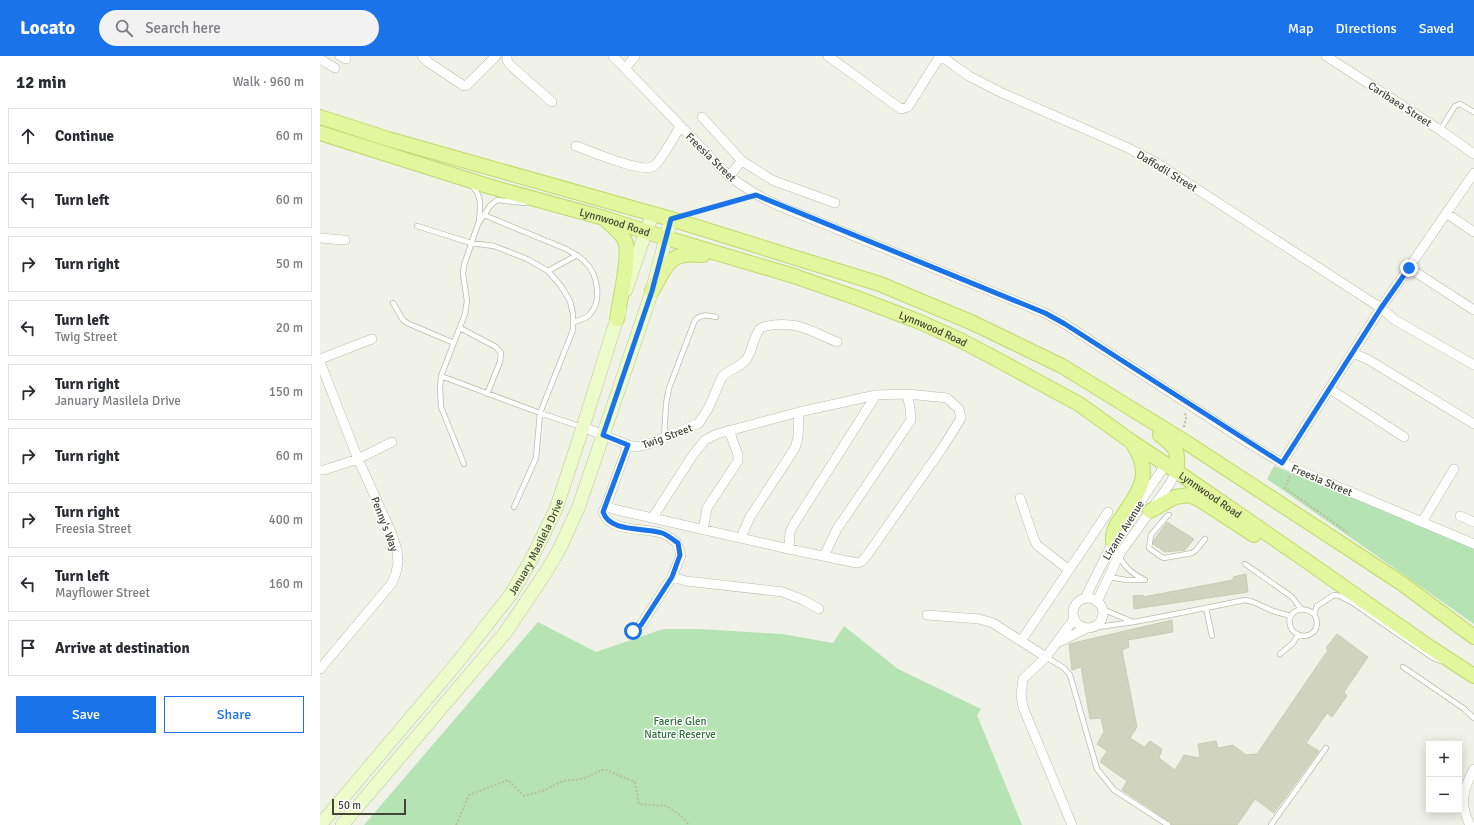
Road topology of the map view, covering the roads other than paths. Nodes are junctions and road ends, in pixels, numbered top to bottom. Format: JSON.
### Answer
{"nodes":[{"id":1,"x":422,"y":56,"type":"edge"},
{"id":2,"x":496,"y":56,"type":"edge"},
{"id":3,"x":507,"y":56,"type":"edge"},
{"id":4,"x":613,"y":56,"type":"edge"},
{"id":5,"x":635,"y":56,"type":"edge"},
{"id":6,"x":828,"y":56,"type":"edge"},
{"id":7,"x":941,"y":56,"type":"edge"},
{"id":8,"x":1326,"y":56,"type":"edge"},
{"id":9,"x":320,"y":58,"type":"edge"},
{"id":10,"x":334,"y":68,"type":"dead end"},
{"id":11,"x":625,"y":69,"type":"junction"},
{"id":12,"x":552,"y":102,"type":"dead end"},
{"id":13,"x":1474,"y":112,"type":"edge"},
{"id":14,"x":320,"y":117,"type":"edge"},
{"id":15,"x":702,"y":117,"type":"dead end"},
{"id":16,"x":680,"y":127,"type":"junction"},
{"id":17,"x":1440,"y":130,"type":"junction"},
{"id":18,"x":320,"y":133,"type":"edge"},
{"id":19,"x":576,"y":146,"type":"dead end"},
{"id":20,"x":1474,"y":154,"type":"edge"},
{"id":21,"x":742,"y":160,"type":"junction"},
{"id":22,"x":1474,"y":173,"type":"edge"},
{"id":23,"x":729,"y":176,"type":"junction"},
{"id":24,"x":463,"y":178,"type":"junction"},
{"id":25,"x":835,"y":203,"type":"dead end"},
{"id":26,"x":588,"y":214,"type":"junction"},
{"id":27,"x":653,"y":214,"type":"junction"},
{"id":28,"x":1446,"y":214,"type":"junction"},
{"id":29,"x":484,"y":215,"type":"junction"},
{"id":30,"x":604,"y":218,"type":"junction"},
{"id":31,"x":671,"y":219,"type":"junction"},
{"id":32,"x":478,"y":224,"type":"junction"},
{"id":33,"x":417,"y":226,"type":"dead end"},
{"id":34,"x":646,"y":231,"type":"junction"},
{"id":35,"x":1474,"y":232,"type":"edge"},
{"id":36,"x":320,"y":238,"type":"edge"},
{"id":37,"x":666,"y":238,"type":"junction"},
{"id":38,"x":345,"y":240,"type":"dead end"},
{"id":39,"x":471,"y":242,"type":"junction"},
{"id":40,"x":577,"y":255,"type":"junction"},
{"id":41,"x":749,"y":263,"type":"junction"},
{"id":42,"x":1409,"y":268,"type":"junction"},
{"id":43,"x":548,"y":271,"type":"junction"},
{"id":44,"x":652,"y":291,"type":"junction"},
{"id":45,"x":393,"y":303,"type":"dead end"},
{"id":46,"x":1381,"y":308,"type":"junction"},
{"id":47,"x":1474,"y":310,"type":"edge"},
{"id":48,"x":716,"y":317,"type":"dead end"},
{"id":49,"x":617,"y":319,"type":"junction"},
{"id":50,"x":574,"y":322,"type":"junction"},
{"id":51,"x":460,"y":328,"type":"junction"},
{"id":52,"x":372,"y":339,"type":"dead end"},
{"id":53,"x":1006,"y":340,"type":"junction"},
{"id":54,"x":454,"y":342,"type":"junction"},
{"id":55,"x":837,"y":342,"type":"dead end"},
{"id":56,"x":1354,"y":352,"type":"junction"},
{"id":57,"x":320,"y":360,"type":"edge"},
{"id":58,"x":1474,"y":365,"type":"edge"},
{"id":59,"x":441,"y":376,"type":"junction"},
{"id":60,"x":1330,"y":389,"type":"junction"},
{"id":61,"x":487,"y":394,"type":"junction"},
{"id":62,"x":907,"y":394,"type":"junction"},
{"id":63,"x":876,"y":395,"type":"junction"},
{"id":64,"x":799,"y":412,"type":"junction"},
{"id":65,"x":540,"y":414,"type":"junction"},
{"id":66,"x":1474,"y":424,"type":"edge"},
{"id":67,"x":583,"y":427,"type":"junction"},
{"id":68,"x":729,"y":430,"type":"junction"},
{"id":69,"x":603,"y":435,"type":"junction"},
{"id":70,"x":1404,"y":437,"type":"dead end"},
{"id":71,"x":664,"y":438,"type":"junction"},
{"id":72,"x":392,"y":442,"type":"dead end"},
{"id":73,"x":1132,"y":442,"type":"junction"},
{"id":74,"x":628,"y":445,"type":"junction"},
{"id":75,"x":1176,"y":452,"type":"junction"},
{"id":76,"x":358,"y":459,"type":"junction"},
{"id":77,"x":1212,"y":460,"type":"junction"},
{"id":78,"x":1282,"y":463,"type":"junction"},
{"id":79,"x":464,"y":464,"type":"dead end"},
{"id":80,"x":1171,"y":468,"type":"junction"},
{"id":81,"x":1454,"y":469,"type":"dead end"},
{"id":82,"x":320,"y":470,"type":"edge"},
{"id":83,"x":1020,"y":498,"type":"dead end"},
{"id":84,"x":606,"y":506,"type":"junction"},
{"id":85,"x":514,"y":507,"type":"dead end"},
{"id":86,"x":1150,"y":511,"type":"junction"},
{"id":87,"x":1108,"y":512,"type":"dead end"},
{"id":88,"x":1169,"y":515,"type":"dead end"},
{"id":89,"x":1460,"y":516,"type":"dead end"},
{"id":90,"x":653,"y":517,"type":"junction"},
{"id":91,"x":1422,"y":522,"type":"junction"},
{"id":92,"x":1474,"y":522,"type":"edge"},
{"id":93,"x":704,"y":530,"type":"junction"},
{"id":94,"x":741,"y":537,"type":"junction"},
{"id":95,"x":1204,"y":539,"type":"dead end"},
{"id":96,"x":1474,"y":544,"type":"edge"},
{"id":97,"x":789,"y":549,"type":"junction"},
{"id":98,"x":1116,"y":549,"type":"junction"},
{"id":99,"x":1298,"y":554,"type":"junction"},
{"id":100,"x":824,"y":556,"type":"junction"},
{"id":101,"x":1245,"y":564,"type":"dead end"},
{"id":102,"x":1068,"y":570,"type":"junction"},
{"id":103,"x":672,"y":577,"type":"junction"},
{"id":104,"x":1108,"y":577,"type":"junction"},
{"id":105,"x":1084,"y":598,"type":"junction"},
{"id":106,"x":1100,"y":605,"type":"junction"},
{"id":107,"x":1206,"y":608,"type":"junction"},
{"id":108,"x":819,"y":609,"type":"dead end"},
{"id":109,"x":1301,"y":609,"type":"junction"},
{"id":110,"x":1314,"y":614,"type":"junction"},
{"id":111,"x":927,"y":615,"type":"dead end"},
{"id":112,"x":1291,"y":616,"type":"junction"},
{"id":113,"x":1074,"y":619,"type":"junction"},
{"id":114,"x":1134,"y":622,"type":"junction"},
{"id":115,"x":1089,"y":628,"type":"junction"},
{"id":116,"x":633,"y":631,"type":"dead end"},
{"id":117,"x":1472,"y":634,"type":"edge"},
{"id":118,"x":1298,"y":635,"type":"junction"},
{"id":119,"x":1212,"y":636,"type":"dead end"},
{"id":120,"x":1021,"y":641,"type":"junction"},
{"id":121,"x":1058,"y":643,"type":"junction"},
{"id":122,"x":1280,"y":654,"type":"dead end"},
{"id":123,"x":1046,"y":657,"type":"junction"},
{"id":124,"x":1403,"y":667,"type":"dead end"},
{"id":125,"x":320,"y":669,"type":"edge"},
{"id":126,"x":1470,"y":673,"type":"edge"},
{"id":127,"x":1474,"y":718,"type":"edge"},
{"id":128,"x":1326,"y":748,"type":"dead end"},
{"id":129,"x":1474,"y":769,"type":"edge"},
{"id":130,"x":320,"y":825,"type":"edge"},
{"id":131,"x":342,"y":825,"type":"edge"},
{"id":132,"x":1072,"y":825,"type":"edge"},
{"id":133,"x":1168,"y":825,"type":"edge"},
{"id":134,"x":1270,"y":825,"type":"edge"},
{"id":135,"x":1470,"y":825,"type":"edge"}],
"edges":[{"from":1,"to":2,"type":"street"},
{"from":3,"to":12,"type":"street"},
{"from":4,"to":11,"type":"street","name":"Freesia Street"},
{"from":5,"to":11,"type":"street"},
{"from":6,"to":7,"type":"street"},
{"from":7,"to":46,"type":"street","name":"Daffodil Street"},
{"from":8,"to":17,"type":"street","name":"Caribaea Street"},
{"from":9,"to":10,"type":"street"},
{"from":11,"to":16,"type":"street","name":"Freesia Street"},
{"from":13,"to":17,"type":"lane"},
{"from":14,"to":27,"type":"main road","name":"Lynnwood Road"},
{"from":15,"to":21,"type":"street"},
{"from":16,"to":19,"type":"street"},
{"from":16,"to":23,"type":"street","name":"Freesia Street"},
{"from":17,"to":20,"type":"street","name":"Caribaea Street"},
{"from":18,"to":24,"type":"main road","name":"Lynnwood Road"},
{"from":21,"to":23,"type":"street"},
{"from":21,"to":25,"type":"street"},
{"from":22,"to":28,"type":"street"},
{"from":23,"to":78,"type":"street","name":"Freesia Street"},
{"from":24,"to":26,"type":"main road","name":"Lynnwood Road"},
{"from":24,"to":32,"type":"lane"},
{"from":26,"to":29,"type":"lane"},
{"from":26,"to":30,"type":"main road","name":"Lynnwood Road"},
{"from":27,"to":31,"type":"main road","name":"Lynnwood Road"},
{"from":27,"to":34,"type":"main road","name":"January Masilela Drive"},
{"from":28,"to":35,"type":"street"},
{"from":28,"to":42,"type":"street"},
{"from":29,"to":32,"type":"lane"},
{"from":29,"to":40,"type":"lane"},
{"from":30,"to":34,"type":"main road","name":"Lynnwood Road"},
{"from":30,"to":49,"type":"main road"},
{"from":31,"to":37,"type":"main road","name":"January Masilela Drive"},
{"from":31,"to":53,"type":"main road","name":"Lynnwood Road"},
{"from":32,"to":39,"type":"lane"},
{"from":33,"to":39,"type":"lane"},
{"from":34,"to":37,"type":"main road","name":"Lynnwood Road"},
{"from":34,"to":49,"type":"main road","name":"January Masilela Drive"},
{"from":36,"to":38,"type":"street"},
{"from":37,"to":41,"type":"main road","name":"Lynnwood Road"},
{"from":37,"to":44,"type":"main road","name":"January Masilela Drive"},
{"from":39,"to":43,"type":"lane"},
{"from":39,"to":51,"type":"lane"},
{"from":40,"to":43,"type":"lane"},
{"from":40,"to":50,"type":"lane"},
{"from":41,"to":44,"type":"main road"},
{"from":41,"to":73,"type":"main road","name":"Lynnwood Road"},
{"from":42,"to":46,"type":"street"},
{"from":42,"to":47,"type":"street"},
{"from":43,"to":50,"type":"lane"},
{"from":44,"to":69,"type":"main road","name":"January Masilela Drive"},
{"from":45,"to":54,"type":"lane"},
{"from":46,"to":56,"type":"street"},
{"from":46,"to":58,"type":"street","name":"Daffodil Street"},
{"from":48,"to":71,"type":"lane"},
{"from":49,"to":67,"type":"main road","name":"January Masilela Drive"},
{"from":50,"to":65,"type":"lane"},
{"from":51,"to":54,"type":"lane"},
{"from":51,"to":61,"type":"lane"},
{"from":52,"to":57,"type":"street"},
{"from":53,"to":75,"type":"main road"},
{"from":53,"to":77,"type":"main road","name":"Lynnwood Road"},
{"from":54,"to":59,"type":"lane"},
{"from":55,"to":71,"type":"street","name":"Twig Street"},
{"from":56,"to":60,"type":"street"},
{"from":56,"to":66,"type":"street"},
{"from":57,"to":76,"type":"street","name":"Penny's Way"},
{"from":59,"to":61,"type":"lane","name":"Twig Street"},
{"from":59,"to":79,"type":"lane"},
{"from":60,"to":70,"type":"street"},
{"from":60,"to":78,"type":"street"},
{"from":61,"to":65,"type":"lane","name":"Twig Street"},
{"from":62,"to":63,"type":"street"},
{"from":62,"to":100,"type":"street"},
{"from":62,"to":100,"type":"street"},
{"from":63,"to":64,"type":"street"},
{"from":63,"to":97,"type":"street"},
{"from":64,"to":68,"type":"street"},
{"from":64,"to":94,"type":"street"},
{"from":65,"to":67,"type":"lane","name":"Twig Street"},
{"from":65,"to":85,"type":"lane"},
{"from":67,"to":69,"type":"street","name":"Twig Street"},
{"from":67,"to":130,"type":"main road","name":"January Masilela Drive"},
{"from":68,"to":90,"type":"street"},
{"from":68,"to":93,"type":"street"},
{"from":69,"to":74,"type":"street","name":"Twig Street"},
{"from":69,"to":131,"type":"main road","name":"January Masilela Drive"},
{"from":71,"to":74,"type":"street","name":"Twig Street"},
{"from":72,"to":76,"type":"street"},
{"from":73,"to":80,"type":"main road","name":"Lynnwood Road"},
{"from":73,"to":98,"type":"main road"},
{"from":74,"to":84,"type":"street"},
{"from":75,"to":77,"type":"main road"},
{"from":75,"to":80,"type":"main road"},
{"from":76,"to":82,"type":"street"},
{"from":76,"to":125,"type":"street","name":"Penny's Way"},
{"from":77,"to":117,"type":"main road","name":"Lynnwood Road"},
{"from":78,"to":91,"type":"street","name":"Freesia Street"},
{"from":80,"to":86,"type":"street","name":"Lizann Avenue"},
{"from":80,"to":98,"type":"street","name":"Lizann Avenue"},
{"from":80,"to":99,"type":"main road","name":"Lynnwood Road"},
{"from":81,"to":91,"type":"street"},
{"from":83,"to":102,"type":"street"},
{"from":84,"to":90,"type":"street"},
{"from":84,"to":103,"type":"street"},
{"from":86,"to":98,"type":"street","name":"Lizann Avenue"},
{"from":86,"to":99,"type":"main road"},
{"from":87,"to":102,"type":"street"},
{"from":88,"to":95,"type":"lane"},
{"from":89,"to":92,"type":"street"},
{"from":90,"to":93,"type":"street"},
{"from":91,"to":96,"type":"street","name":"Freesia Street"},
{"from":93,"to":94,"type":"street"},
{"from":94,"to":97,"type":"street"},
{"from":97,"to":100,"type":"street"},
{"from":98,"to":104,"type":"street","name":"Lizann Avenue"},
{"from":98,"to":104,"type":"lane"},
{"from":98,"to":105,"type":"street","name":"Lizann Avenue"},
{"from":99,"to":126,"type":"main road","name":"Lynnwood Road"},
{"from":101,"to":109,"type":"lane"},
{"from":102,"to":120,"type":"street"},
{"from":103,"to":108,"type":"street"},
{"from":103,"to":116,"type":"street"},
{"from":104,"to":106,"type":"street","name":"Lizann Avenue"},
{"from":105,"to":106,"type":"street"},
{"from":105,"to":113,"type":"street"},
{"from":106,"to":114,"type":"lane"},
{"from":106,"to":115,"type":"street"},
{"from":107,"to":112,"type":"lane"},
{"from":107,"to":114,"type":"lane"},
{"from":107,"to":119,"type":"lane"},
{"from":109,"to":110,"type":"lane"},
{"from":109,"to":112,"type":"lane"},
{"from":110,"to":118,"type":"lane"},
{"from":110,"to":126,"type":"lane"},
{"from":111,"to":120,"type":"street"},
{"from":112,"to":118,"type":"lane"},
{"from":113,"to":115,"type":"street"},
{"from":113,"to":121,"type":"street"},
{"from":114,"to":115,"type":"lane"},
{"from":115,"to":121,"type":"street"},
{"from":118,"to":122,"type":"lane"},
{"from":120,"to":123,"type":"street"},
{"from":121,"to":123,"type":"street"},
{"from":123,"to":132,"type":"street"},
{"from":123,"to":133,"type":"lane"},
{"from":124,"to":127,"type":"lane"},
{"from":128,"to":134,"type":"lane"},
{"from":129,"to":135,"type":"street"}]}
